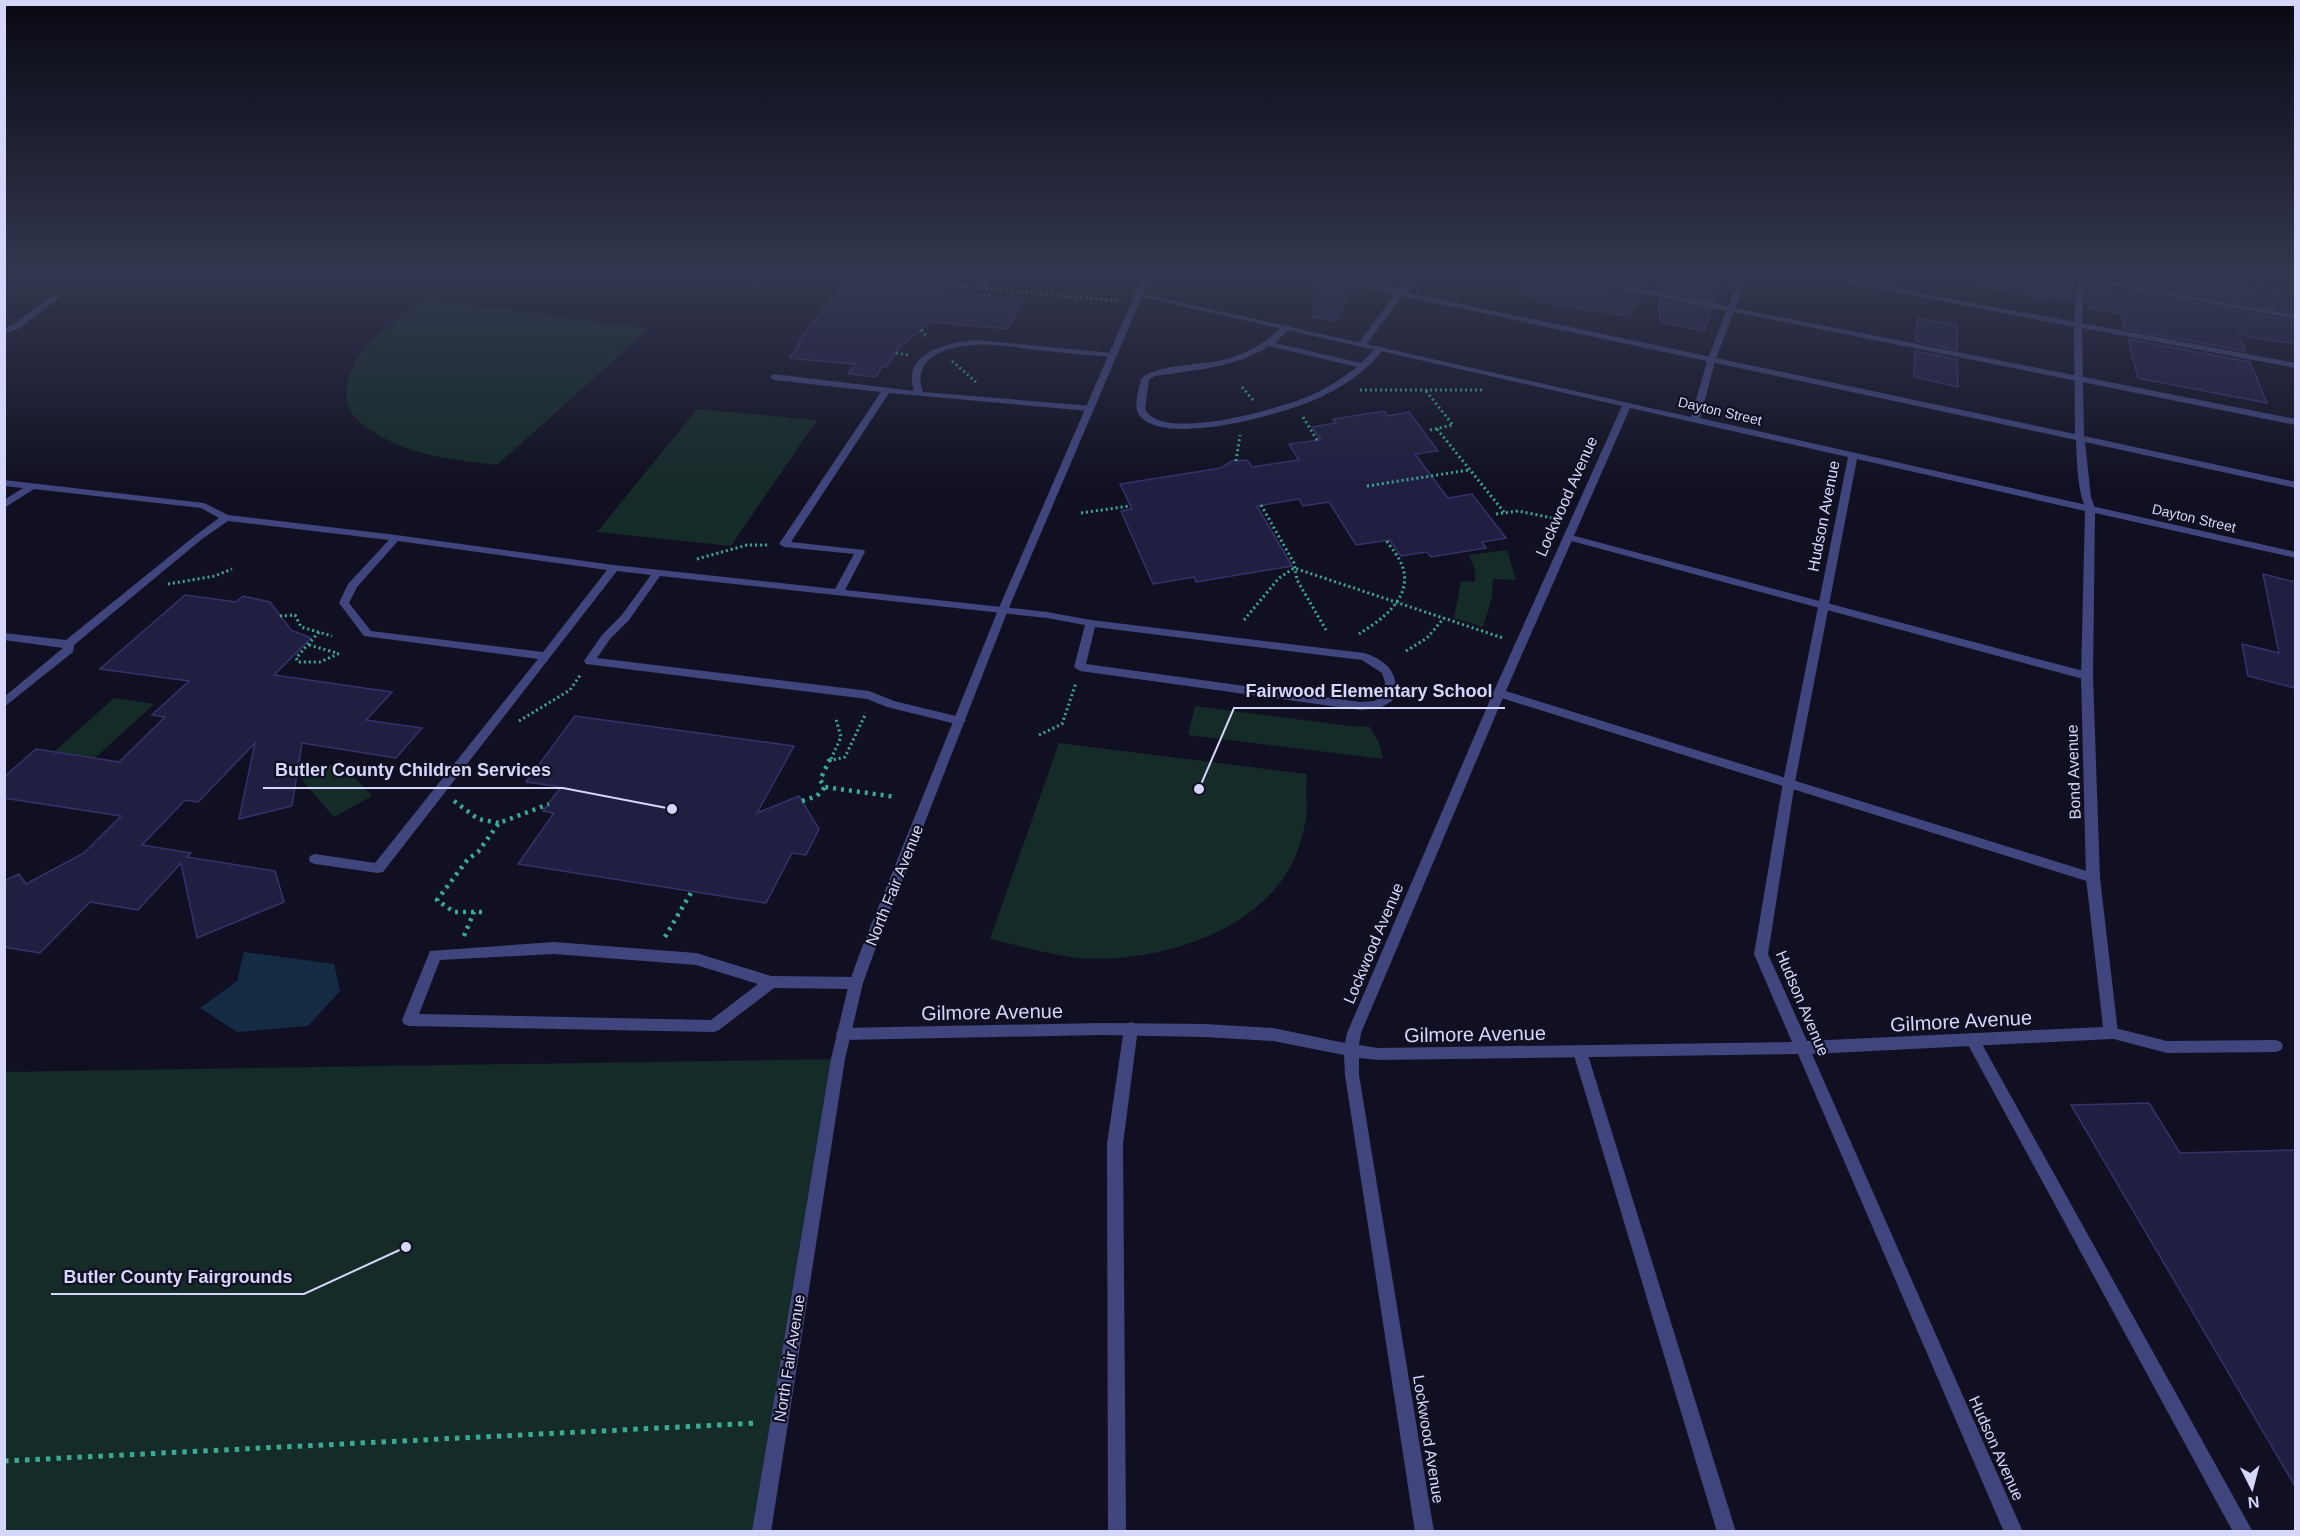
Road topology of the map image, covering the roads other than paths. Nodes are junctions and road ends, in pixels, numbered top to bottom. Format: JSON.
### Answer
{"nodes":[{"id":1,"x":956,"y":345,"type":"edge"},
{"id":2,"x":1004,"y":345,"type":"edge"},
{"id":3,"x":1116,"y":345,"type":"edge"},
{"id":4,"x":1267,"y":345,"type":"edge"},
{"id":5,"x":1272,"y":345,"type":"edge"},
{"id":6,"x":1365,"y":345,"type":"edge"},
{"id":7,"x":1647,"y":345,"type":"edge"},
{"id":8,"x":1717,"y":345,"type":"edge"},
{"id":9,"x":1911,"y":345,"type":"edge"},
{"id":10,"x":2078,"y":345,"type":"edge"},
{"id":11,"x":2179,"y":345,"type":"edge"},
{"id":12,"x":1381,"y":348,"type":"junction"},
{"id":13,"x":1112,"y":355,"type":"junction"},
{"id":14,"x":1712,"y":358,"type":"junction"},
{"id":15,"x":1365,"y":366,"type":"junction"},
{"id":16,"x":2295,"y":366,"type":"edge"},
{"id":17,"x":774,"y":377,"type":"dead end"},
{"id":18,"x":2079,"y":378,"type":"junction"},
{"id":19,"x":886,"y":391,"type":"junction"},
{"id":20,"x":919,"y":394,"type":"junction"},
{"id":21,"x":1627,"y":404,"type":"junction"},
{"id":22,"x":1089,"y":408,"type":"junction"},
{"id":23,"x":1695,"y":419,"type":"junction"},
{"id":24,"x":2295,"y":422,"type":"edge"},
{"id":25,"x":2080,"y":439,"type":"junction"},
{"id":26,"x":1853,"y":455,"type":"junction"},
{"id":27,"x":4,"y":483,"type":"edge"},
{"id":28,"x":2295,"y":485,"type":"edge"},
{"id":29,"x":32,"y":486,"type":"junction"},
{"id":30,"x":4,"y":505,"type":"edge"},
{"id":31,"x":2090,"y":508,"type":"junction"},
{"id":32,"x":226,"y":518,"type":"junction"},
{"id":33,"x":1567,"y":537,"type":"junction"},
{"id":34,"x":396,"y":538,"type":"junction"},
{"id":35,"x":2295,"y":555,"type":"edge"},
{"id":36,"x":614,"y":568,"type":"junction"},
{"id":37,"x":658,"y":572,"type":"junction"},
{"id":38,"x":839,"y":592,"type":"junction"},
{"id":39,"x":1824,"y":606,"type":"junction"},
{"id":40,"x":1003,"y":610,"type":"junction"},
{"id":41,"x":1091,"y":623,"type":"junction"},
{"id":42,"x":4,"y":636,"type":"edge"},
{"id":43,"x":68,"y":644,"type":"junction"},
{"id":44,"x":545,"y":656,"type":"junction"},
{"id":45,"x":2087,"y":676,"type":"junction"},
{"id":46,"x":1499,"y":693,"type":"junction"},
{"id":47,"x":4,"y":703,"type":"edge"},
{"id":48,"x":960,"y":721,"type":"junction"},
{"id":49,"x":1789,"y":782,"type":"junction"},
{"id":50,"x":315,"y":859,"type":"dead end"},
{"id":51,"x":2093,"y":878,"type":"junction"},
{"id":52,"x":771,"y":982,"type":"junction"},
{"id":53,"x":856,"y":983,"type":"junction"},
{"id":54,"x":1131,"y":1028,"type":"junction"},
{"id":55,"x":2111,"y":1033,"type":"junction"},
{"id":56,"x":843,"y":1034,"type":"junction"},
{"id":57,"x":1972,"y":1039,"type":"junction"},
{"id":58,"x":2276,"y":1046,"type":"dead end"},
{"id":59,"x":1802,"y":1048,"type":"junction"},
{"id":60,"x":1351,"y":1052,"type":"junction"},
{"id":61,"x":1580,"y":1052,"type":"junction"},
{"id":62,"x":760,"y":1532,"type":"edge"},
{"id":63,"x":1118,"y":1532,"type":"edge"},
{"id":64,"x":1425,"y":1532,"type":"edge"},
{"id":65,"x":1727,"y":1532,"type":"edge"},
{"id":66,"x":2014,"y":1532,"type":"edge"},
{"id":67,"x":2244,"y":1532,"type":"edge"}],
"edges":[{"from":1,"to":20,"type":"street"},
{"from":2,"to":13,"type":"street"},
{"from":3,"to":13,"type":"street","name":"North Fair Avenue"},
{"from":4,"to":15,"type":"street"},
{"from":5,"to":15,"type":"street"},
{"from":6,"to":12,"type":"street","name":"Dayton Street"},
{"from":7,"to":14,"type":"street"},
{"from":8,"to":14,"type":"street"},
{"from":9,"to":18,"type":"street"},
{"from":10,"to":18,"type":"street","name":"Bond Avenue"},
{"from":11,"to":16,"type":"street"},
{"from":12,"to":15,"type":"street"},
{"from":12,"to":21,"type":"street","name":"Dayton Street"},
{"from":13,"to":22,"type":"street","name":"North Fair Avenue"},
{"from":14,"to":23,"type":"street"},
{"from":14,"to":25,"type":"street"},
{"from":17,"to":19,"type":"street"},
{"from":18,"to":24,"type":"street"},
{"from":18,"to":25,"type":"street","name":"Bond Avenue"},
{"from":19,"to":20,"type":"street"},
{"from":19,"to":38,"type":"street"},
{"from":20,"to":22,"type":"street"},
{"from":21,"to":23,"type":"street","name":"Dayton Street"},
{"from":21,"to":33,"type":"street","name":"Lockwood Avenue"},
{"from":22,"to":40,"type":"street","name":"North Fair Avenue"},
{"from":23,"to":26,"type":"street","name":"Dayton Street"},
{"from":25,"to":28,"type":"street"},
{"from":25,"to":31,"type":"street","name":"Bond Avenue"},
{"from":26,"to":31,"type":"street","name":"Dayton Street"},
{"from":26,"to":39,"type":"street","name":"Hudson Avenue"},
{"from":27,"to":29,"type":"street"},
{"from":29,"to":30,"type":"street"},
{"from":29,"to":32,"type":"street"},
{"from":31,"to":35,"type":"street","name":"Dayton Street"},
{"from":31,"to":45,"type":"street","name":"Bond Avenue"},
{"from":32,"to":34,"type":"street"},
{"from":32,"to":43,"type":"street"},
{"from":33,"to":39,"type":"street"},
{"from":33,"to":46,"type":"street","name":"Lockwood Avenue"},
{"from":34,"to":36,"type":"street"},
{"from":34,"to":44,"type":"street"},
{"from":36,"to":37,"type":"street"},
{"from":36,"to":44,"type":"street"},
{"from":37,"to":38,"type":"street"},
{"from":37,"to":48,"type":"street"},
{"from":38,"to":40,"type":"street"},
{"from":39,"to":45,"type":"street"},
{"from":39,"to":49,"type":"street","name":"Hudson Avenue"},
{"from":40,"to":41,"type":"street"},
{"from":40,"to":48,"type":"street","name":"North Fair Avenue"},
{"from":41,"to":41,"type":"street"},
{"from":42,"to":43,"type":"street"},
{"from":43,"to":47,"type":"street"},
{"from":44,"to":50,"type":"street"},
{"from":45,"to":51,"type":"street","name":"Bond Avenue"},
{"from":46,"to":49,"type":"street"},
{"from":46,"to":60,"type":"street","name":"Lockwood Avenue"},
{"from":48,"to":53,"type":"street","name":"North Fair Avenue"},
{"from":49,"to":51,"type":"street"},
{"from":49,"to":59,"type":"street","name":"Hudson Avenue"},
{"from":51,"to":55,"type":"street","name":"Bond Avenue"},
{"from":52,"to":52,"type":"street"},
{"from":52,"to":53,"type":"street"},
{"from":53,"to":56,"type":"street","name":"North Fair Avenue"},
{"from":54,"to":56,"type":"street","name":"Gilmore Avenue"},
{"from":54,"to":60,"type":"street","name":"Gilmore Avenue"},
{"from":54,"to":63,"type":"street"},
{"from":55,"to":57,"type":"street","name":"Gilmore Avenue"},
{"from":55,"to":58,"type":"street","name":"Gilmore Avenue"},
{"from":56,"to":62,"type":"street","name":"North Fair Avenue"},
{"from":57,"to":59,"type":"street","name":"Gilmore Avenue"},
{"from":57,"to":67,"type":"street"},
{"from":59,"to":61,"type":"street","name":"Gilmore Avenue"},
{"from":59,"to":66,"type":"street","name":"Hudson Avenue"},
{"from":60,"to":61,"type":"street","name":"Gilmore Avenue"},
{"from":60,"to":64,"type":"street","name":"Lockwood Avenue"},
{"from":61,"to":65,"type":"street"}]}
